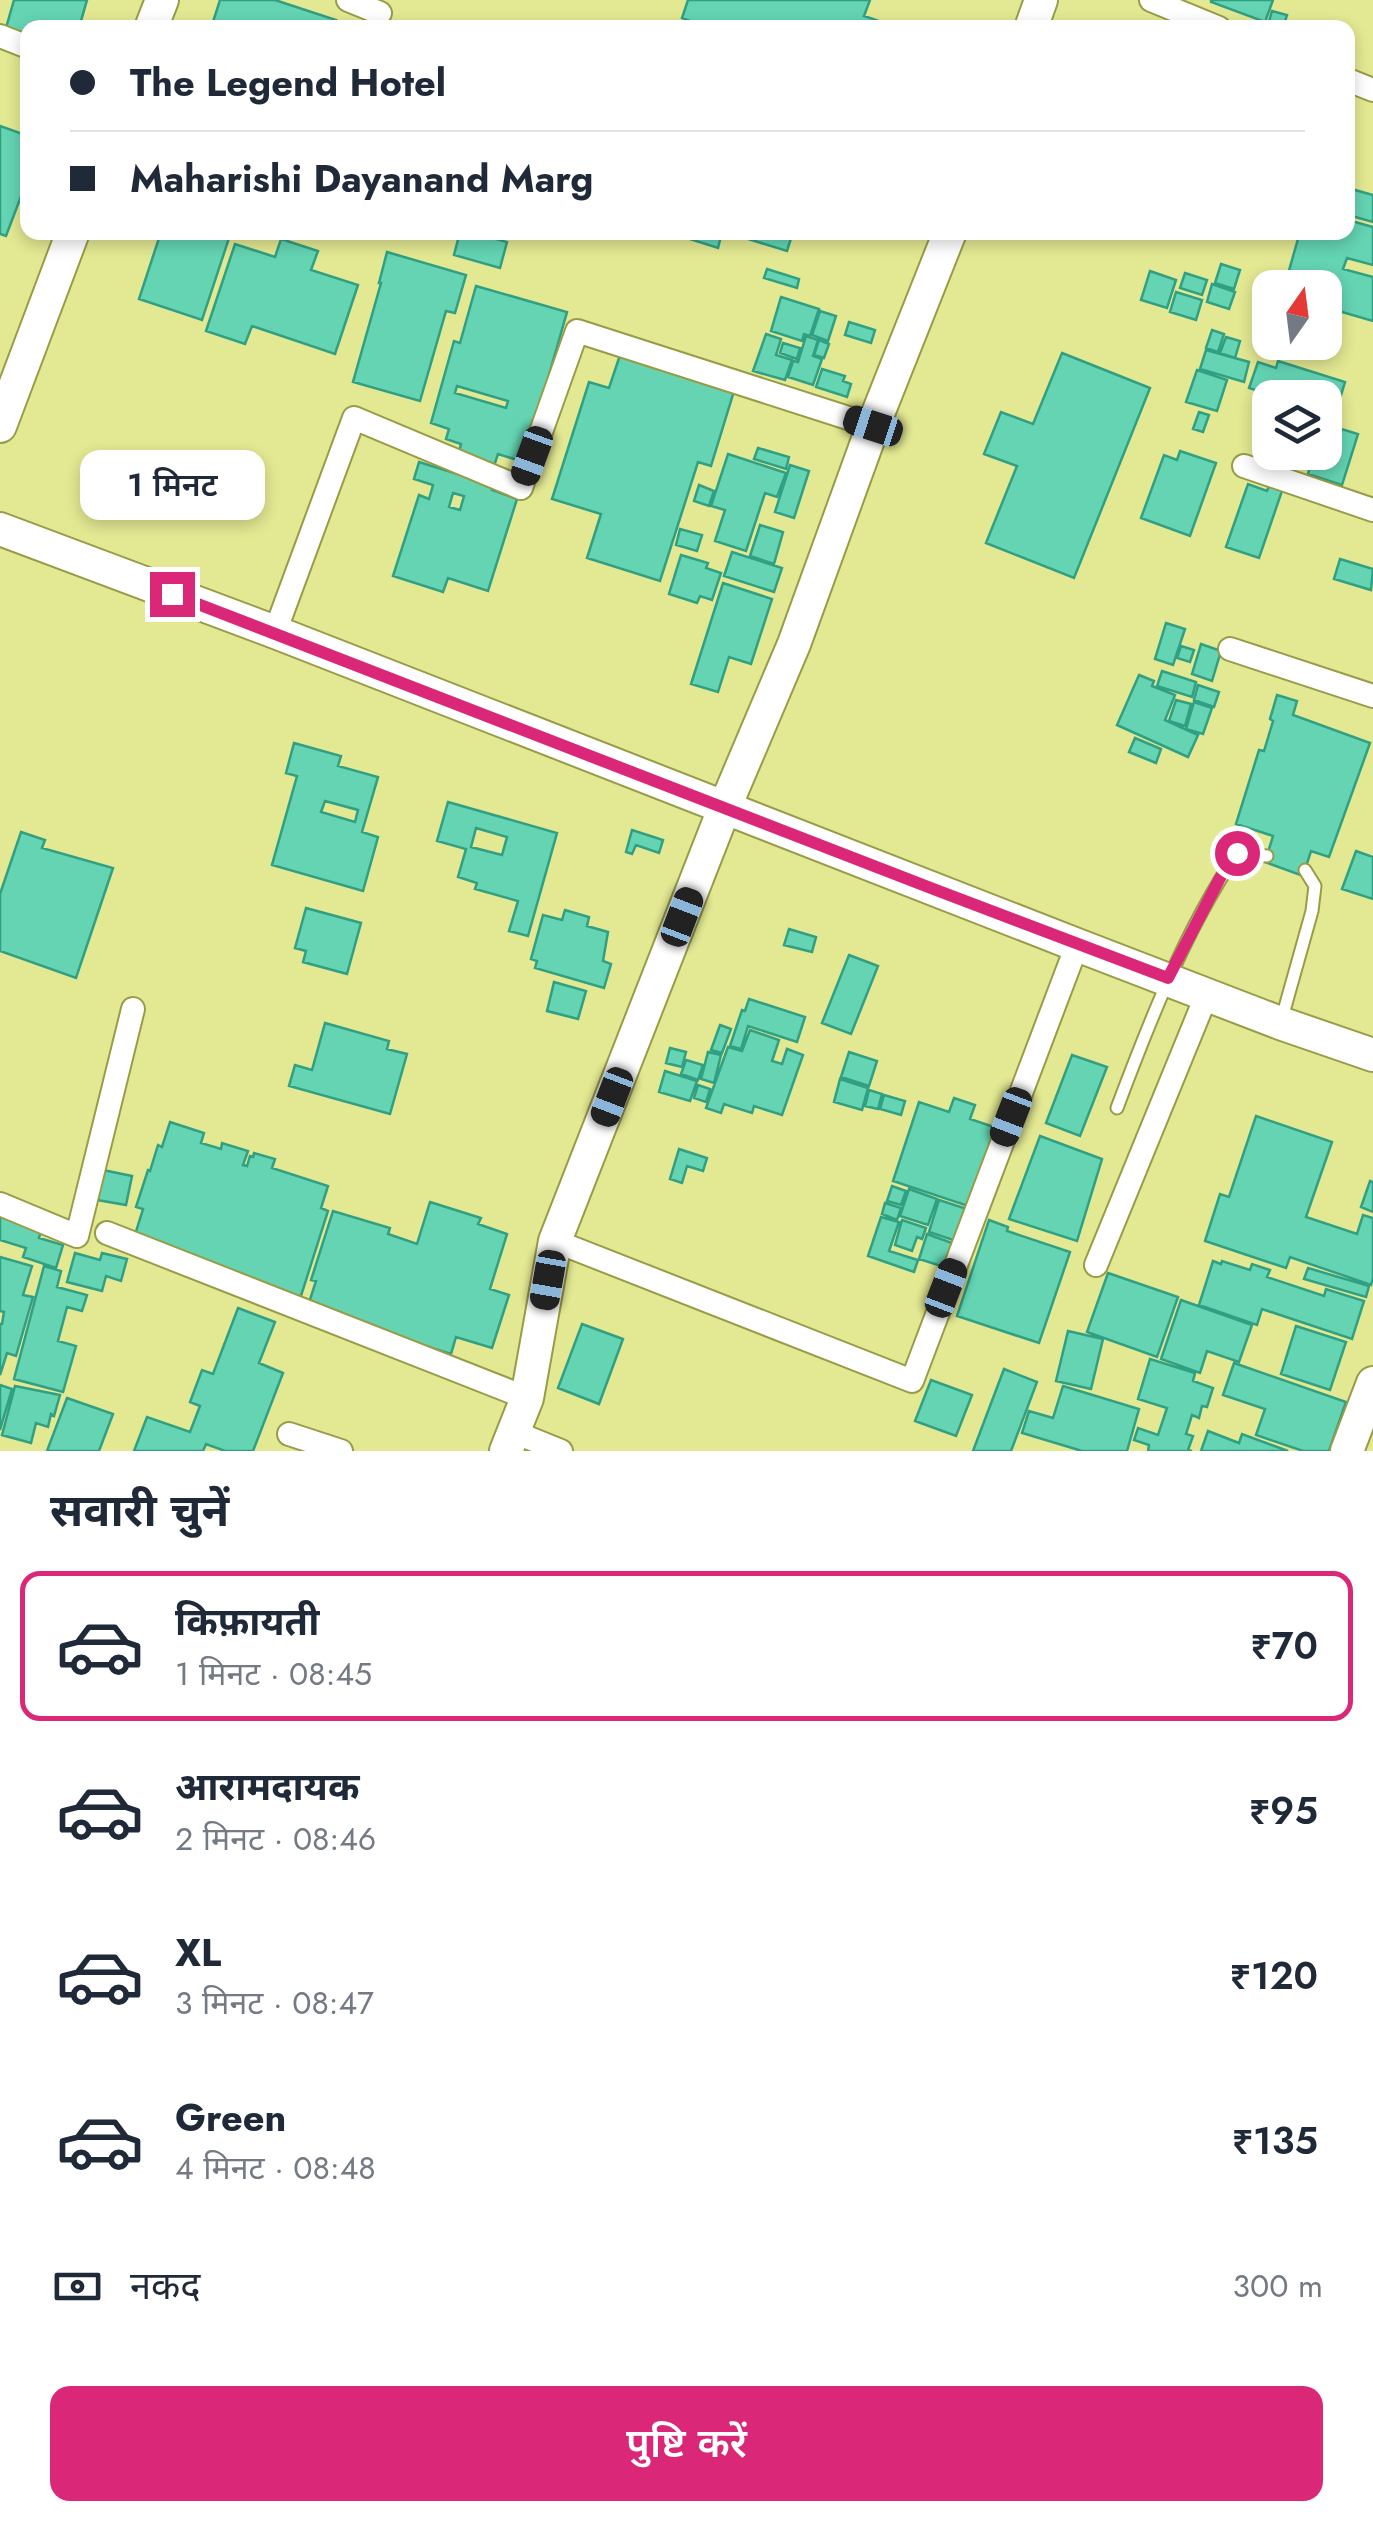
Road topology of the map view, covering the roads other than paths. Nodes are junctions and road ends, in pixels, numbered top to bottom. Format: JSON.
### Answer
{"nodes":[{"id":1,"x":348,"y":0,"type":"edge"},
{"id":2,"x":1151,"y":0,"type":"edge"},
{"id":3,"x":380,"y":12,"type":"dead end"},
{"id":4,"x":1200,"y":20,"type":"edge"},
{"id":5,"x":70,"y":240,"type":"edge"},
{"id":6,"x":947,"y":240,"type":"edge"},
{"id":7,"x":0,"y":426,"type":"edge"},
{"id":8,"x":873,"y":426,"type":"junction"},
{"id":9,"x":1244,"y":466,"type":"dead end"},
{"id":10,"x":1373,"y":510,"type":"edge"},
{"id":11,"x":0,"y":529,"type":"edge"},
{"id":12,"x":275,"y":632,"type":"junction"},
{"id":13,"x":1230,"y":649,"type":"dead end"},
{"id":14,"x":1373,"y":696,"type":"edge"},
{"id":15,"x":724,"y":808,"type":"junction"},
{"id":16,"x":1267,"y":856,"type":"dead end"},
{"id":17,"x":1304,"y":870,"type":"dead end"},
{"id":18,"x":1077,"y":945,"type":"junction"},
{"id":19,"x":1168,"y":978,"type":"junction"},
{"id":20,"x":1207,"y":994,"type":"junction"},
{"id":21,"x":134,"y":1008,"type":"dead end"},
{"id":22,"x":1280,"y":1023,"type":"junction"},
{"id":23,"x":1373,"y":1055,"type":"edge"},
{"id":24,"x":1117,"y":1108,"type":"dead end"},
{"id":25,"x":0,"y":1204,"type":"edge"},
{"id":26,"x":108,"y":1233,"type":"dead end"},
{"id":27,"x":556,"y":1241,"type":"junction"},
{"id":28,"x":1096,"y":1264,"type":"dead end"},
{"id":29,"x":1373,"y":1384,"type":"edge"},
{"id":30,"x":527,"y":1398,"type":"junction"},
{"id":31,"x":289,"y":1434,"type":"dead end"},
{"id":32,"x":510,"y":1441,"type":"edge"},
{"id":33,"x":341,"y":1451,"type":"edge"},
{"id":34,"x":561,"y":1451,"type":"edge"},
{"id":35,"x":1347,"y":1451,"type":"edge"}],
"edges":[{"from":1,"to":3,"type":"street"},
{"from":2,"to":4,"type":"street"},
{"from":5,"to":7,"type":"street"},
{"from":6,"to":8,"type":"street"},
{"from":8,"to":12,"type":"street"},
{"from":8,"to":15,"type":"street"},
{"from":9,"to":10,"type":"street"},
{"from":11,"to":12,"type":"street"},
{"from":12,"to":15,"type":"street"},
{"from":13,"to":14,"type":"street"},
{"from":15,"to":18,"type":"street"},
{"from":15,"to":27,"type":"street"},
{"from":16,"to":19,"type":"lane"},
{"from":17,"to":22,"type":"lane"},
{"from":18,"to":19,"type":"street"},
{"from":18,"to":27,"type":"street"},
{"from":19,"to":20,"type":"street"},
{"from":19,"to":24,"type":"lane"},
{"from":20,"to":22,"type":"street"},
{"from":20,"to":28,"type":"street"},
{"from":21,"to":25,"type":"street"},
{"from":22,"to":23,"type":"street"},
{"from":26,"to":30,"type":"street"},
{"from":27,"to":30,"type":"street"},
{"from":29,"to":35,"type":"street"},
{"from":30,"to":32,"type":"street"},
{"from":31,"to":33,"type":"street"},
{"from":32,"to":34,"type":"street"}]}
